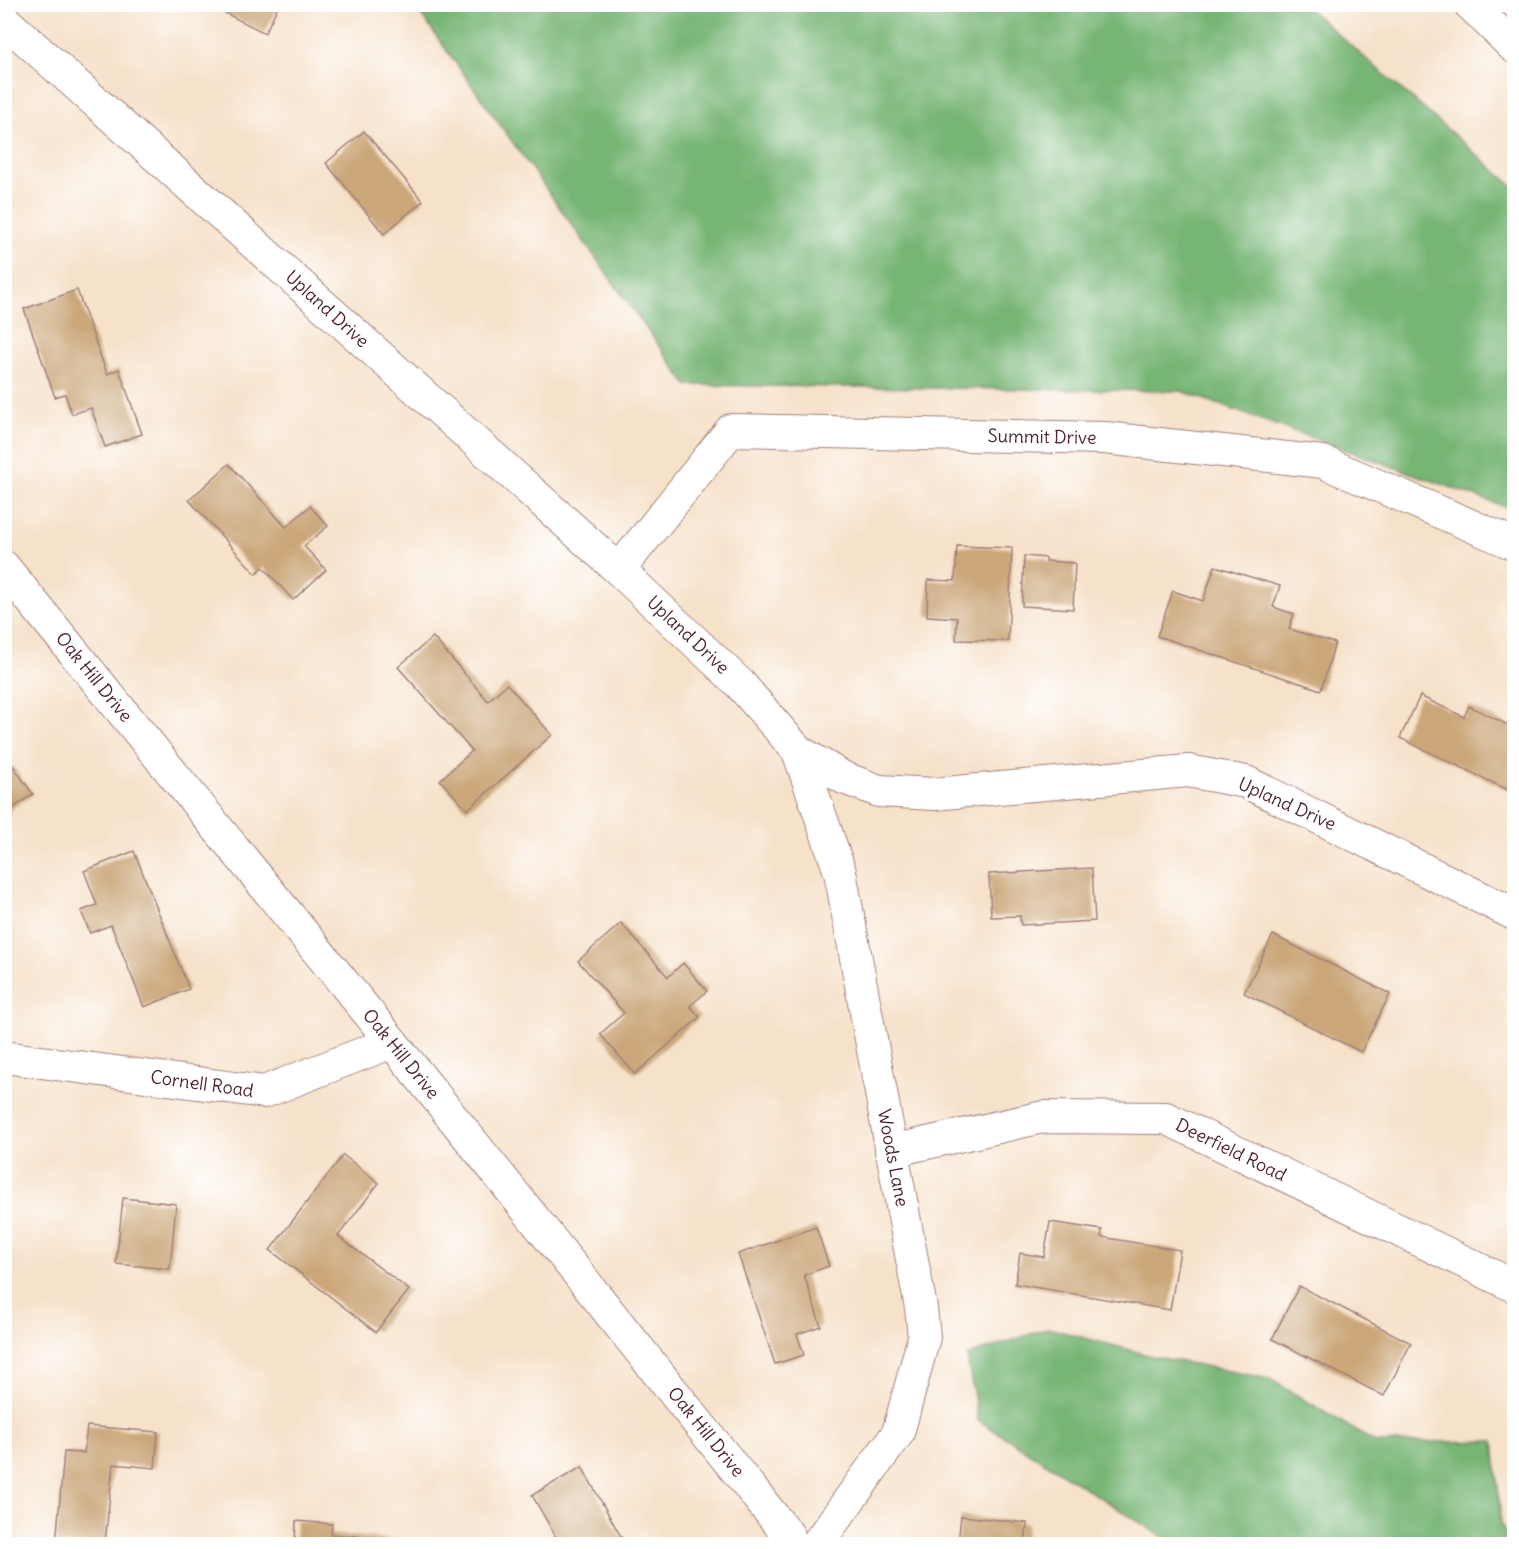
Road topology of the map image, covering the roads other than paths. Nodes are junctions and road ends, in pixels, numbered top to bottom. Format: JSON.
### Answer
{"nodes":[{"id":1,"x":1470,"y":4,"type":"edge"},
{"id":2,"x":4,"y":20,"type":"edge"},
{"id":3,"x":1515,"y":47,"type":"edge"},
{"id":4,"x":1515,"y":544,"type":"edge"},
{"id":5,"x":4,"y":567,"type":"edge"},
{"id":6,"x":619,"y":570,"type":"junction"},
{"id":7,"x":798,"y":752,"type":"junction"},
{"id":8,"x":1515,"y":914,"type":"edge"},
{"id":9,"x":392,"y":1042,"type":"junction"},
{"id":10,"x":4,"y":1057,"type":"edge"},
{"id":11,"x":891,"y":1151,"type":"junction"},
{"id":12,"x":1515,"y":1286,"type":"edge"},
{"id":13,"x":790,"y":1545,"type":"edge"},
{"id":14,"x":817,"y":1545,"type":"edge"}],
"edges":[{"from":1,"to":3,"type":"street"},
{"from":2,"to":6,"type":"street","name":"Upland Drive"},
{"from":4,"to":6,"type":"street","name":"Summit Drive"},
{"from":5,"to":9,"type":"street","name":"Oak Hill Drive"},
{"from":6,"to":7,"type":"street","name":"Upland Drive"},
{"from":7,"to":8,"type":"street","name":"Upland Drive"},
{"from":7,"to":11,"type":"street","name":"Woods Lane"},
{"from":9,"to":10,"type":"street","name":"Cornell Road"},
{"from":9,"to":13,"type":"street","name":"Oak Hill Drive"},
{"from":11,"to":12,"type":"street","name":"Deerfield Road"},
{"from":11,"to":14,"type":"street","name":"Woods Lane"}]}
